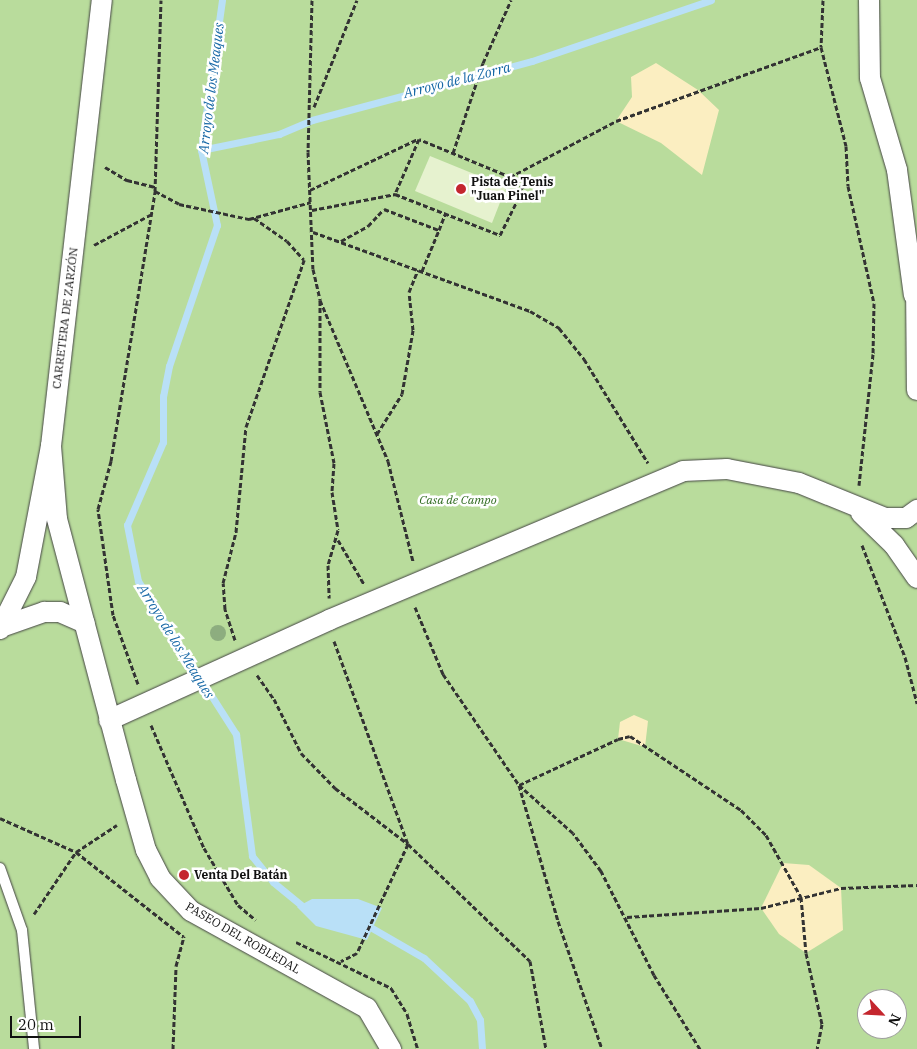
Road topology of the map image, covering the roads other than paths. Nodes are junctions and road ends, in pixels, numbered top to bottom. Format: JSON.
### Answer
{"nodes":[{"id":1,"x":102,"y":0,"type":"edge"},
{"id":2,"x":869,"y":0,"type":"edge"},
{"id":3,"x":917,"y":274,"type":"edge"},
{"id":4,"x":914,"y":295,"type":"junction"},
{"id":5,"x":917,"y":390,"type":"edge"},
{"id":6,"x":51,"y":446,"type":"junction"},
{"id":7,"x":856,"y":508,"type":"junction"},
{"id":8,"x":917,"y":510,"type":"edge"},
{"id":9,"x":917,"y":578,"type":"edge"},
{"id":10,"x":84,"y":623,"type":"junction"},
{"id":11,"x":1,"y":628,"type":"edge"},
{"id":12,"x":109,"y":720,"type":"junction"},
{"id":13,"x":0,"y":868,"type":"edge"},
{"id":14,"x":34,"y":1049,"type":"edge"},
{"id":15,"x":391,"y":1049,"type":"edge"}],
"edges":[{"from":1,"to":6,"type":"street","name":"CARRETERA DE ZARZÓN"},
{"from":2,"to":4,"type":"street"},
{"from":3,"to":4,"type":"street"},
{"from":4,"to":5,"type":"street"},
{"from":6,"to":10,"type":"street","name":"PASEO DEL ROBLEDAL"},
{"from":6,"to":11,"type":"street","name":"CARRETERA DE ZARZÓN"},
{"from":7,"to":8,"type":"street"},
{"from":7,"to":9,"type":"street"},
{"from":7,"to":12,"type":"street"},
{"from":10,"to":11,"type":"street"},
{"from":10,"to":12,"type":"street","name":"PASEO DEL ROBLEDAL"},
{"from":12,"to":15,"type":"street","name":"PASEO DEL ROBLEDAL"},
{"from":13,"to":14,"type":"lane"}]}
